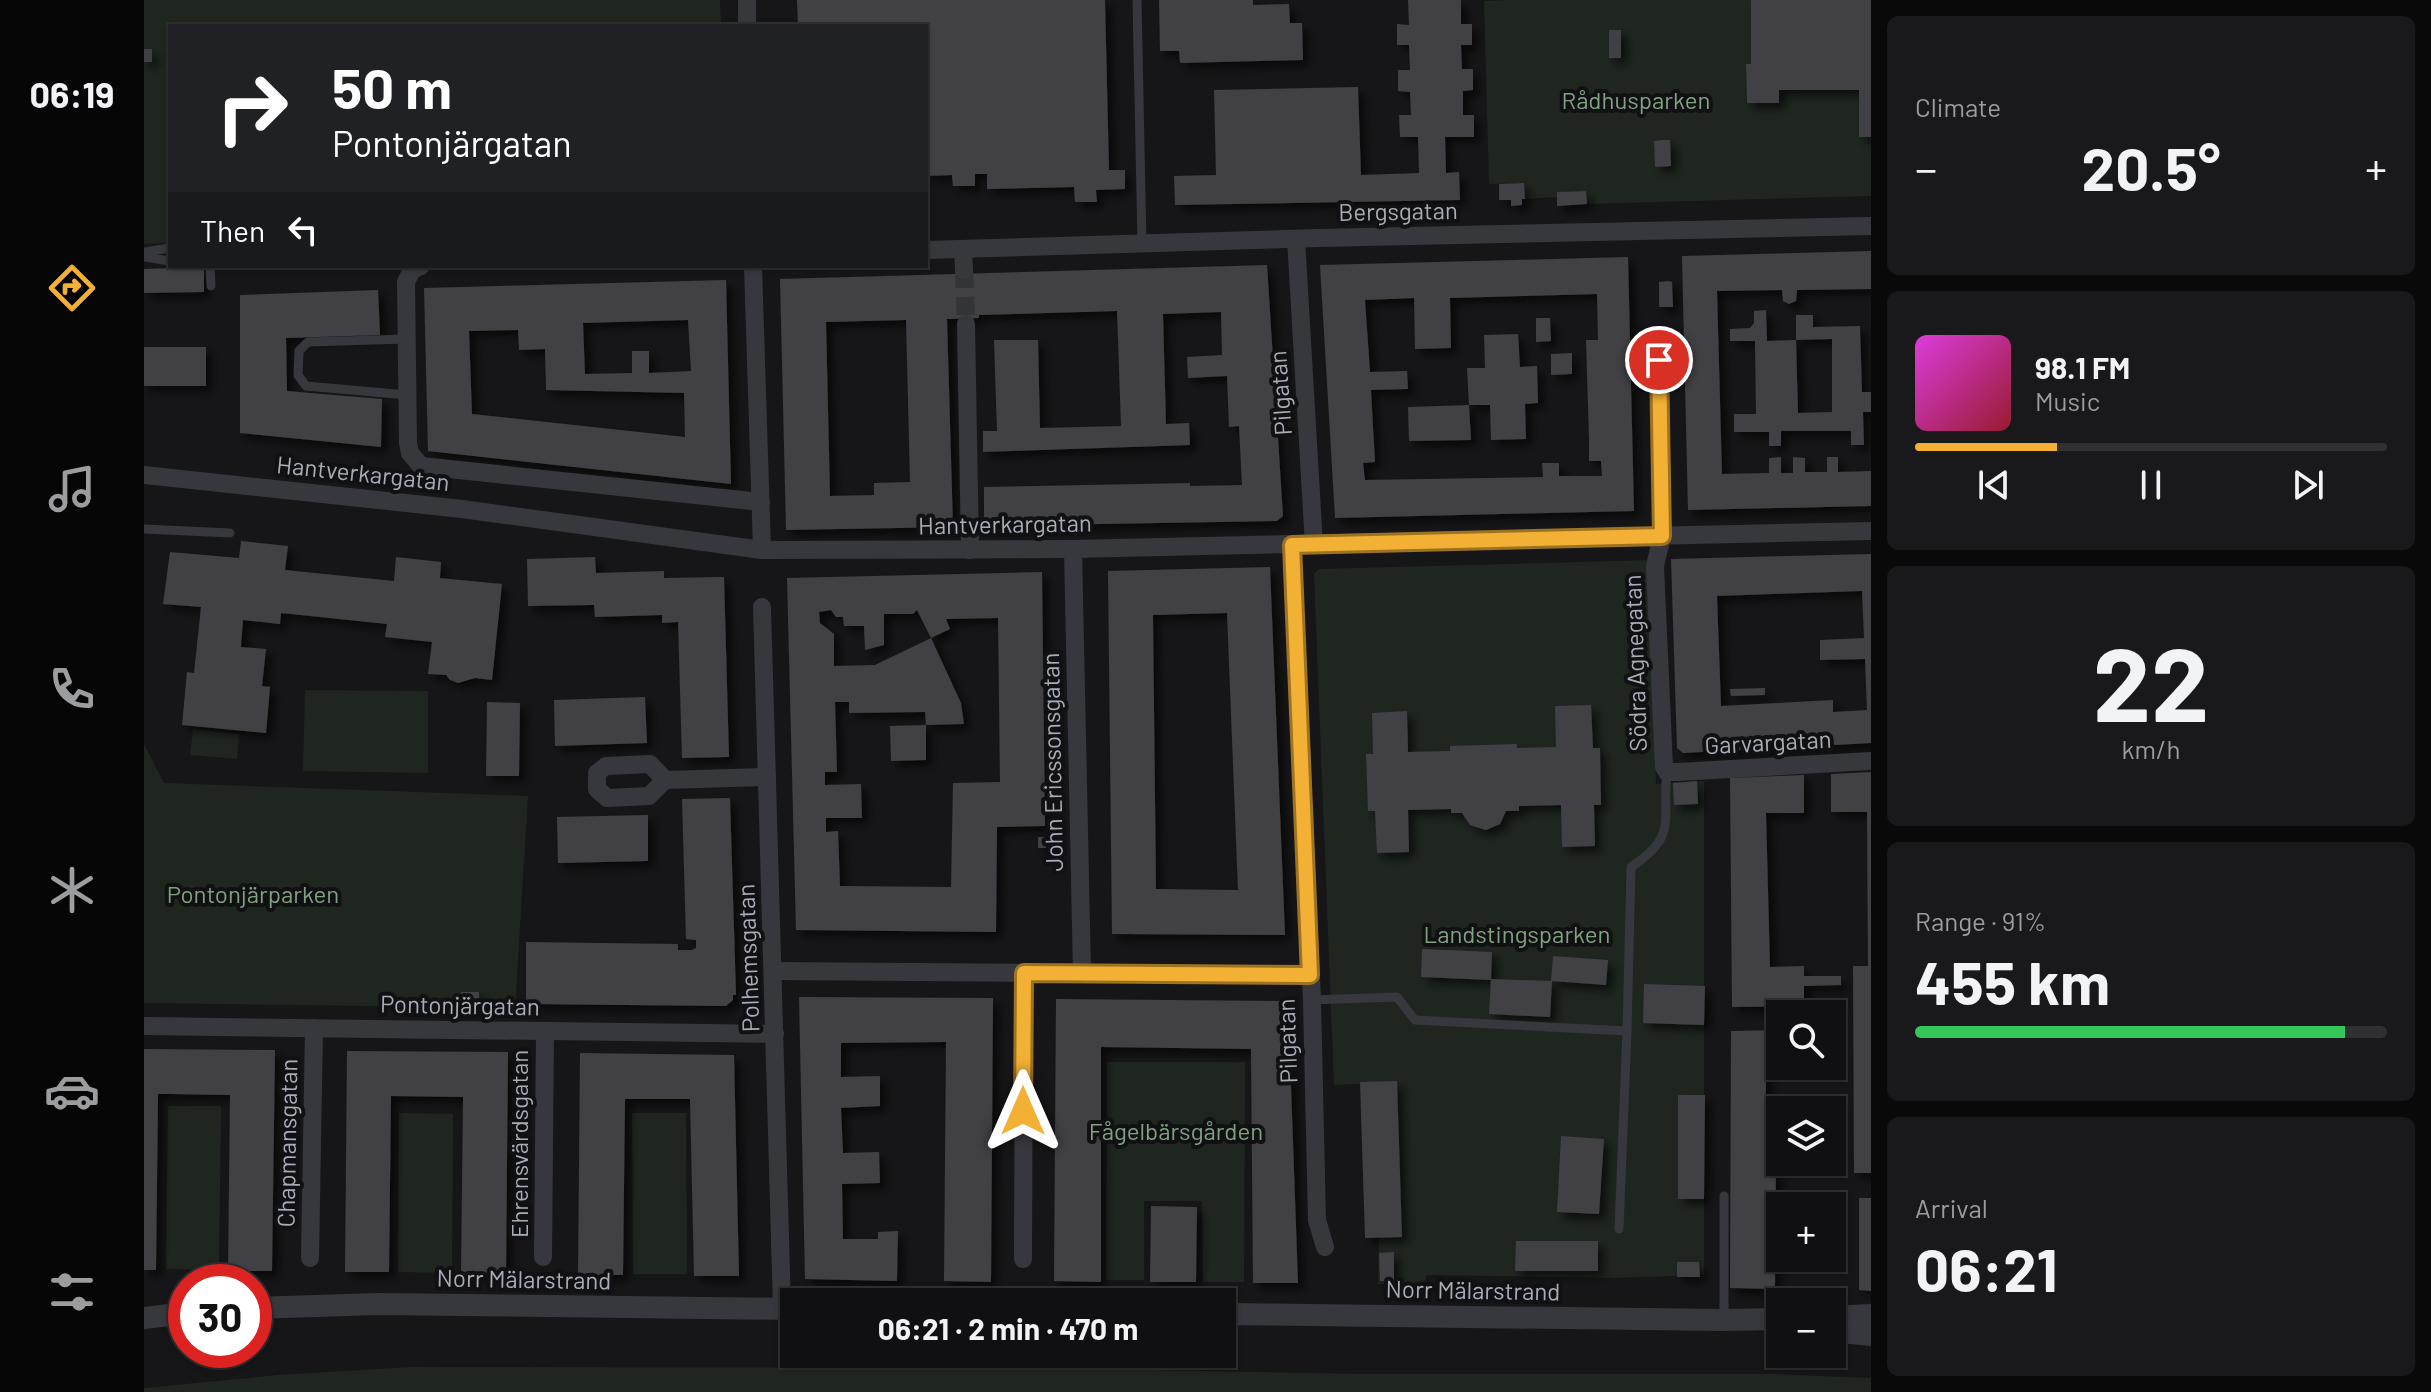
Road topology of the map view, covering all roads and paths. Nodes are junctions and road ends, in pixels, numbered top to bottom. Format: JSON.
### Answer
{"nodes":[{"id":1,"x":747,"y":0,"type":"edge"},
{"id":2,"x":1137,"y":0,"type":"edge"},
{"id":3,"x":747,"y":24,"type":"edge"},
{"id":4,"x":1871,"y":226,"type":"edge"},
{"id":5,"x":1296,"y":239,"type":"junction"},
{"id":6,"x":1142,"y":244,"type":"junction"},
{"id":7,"x":168,"y":248,"type":"edge"},
{"id":8,"x":963,"y":249,"type":"junction"},
{"id":9,"x":928,"y":250,"type":"edge"},
{"id":10,"x":144,"y":254,"type":"edge"},
{"id":11,"x":168,"y":260,"type":"edge"},
{"id":12,"x":210,"y":268,"type":"edge"},
{"id":13,"x":417,"y":268,"type":"edge"},
{"id":14,"x":753,"y":268,"type":"edge"},
{"id":15,"x":964,"y":270,"type":"tunnel mouth"},
{"id":16,"x":211,"y":286,"type":"dead end"},
{"id":17,"x":966,"y":324,"type":"tunnel mouth"},
{"id":18,"x":407,"y":339,"type":"junction"},
{"id":19,"x":1659,"y":360,"type":"dead end"},
{"id":20,"x":407,"y":395,"type":"junction"},
{"id":21,"x":144,"y":475,"type":"edge"},
{"id":22,"x":761,"y":502,"type":"junction"},
{"id":23,"x":144,"y":529,"type":"edge"},
{"id":24,"x":1871,"y":531,"type":"edge"},
{"id":25,"x":230,"y":533,"type":"dead end"},
{"id":26,"x":1662,"y":536,"type":"junction"},
{"id":27,"x":1292,"y":545,"type":"junction"},
{"id":28,"x":1314,"y":545,"type":"junction"},
{"id":29,"x":1073,"y":549,"type":"junction"},
{"id":30,"x":762,"y":550,"type":"junction"},
{"id":31,"x":970,"y":550,"type":"junction"},
{"id":32,"x":762,"y":607,"type":"dead end"},
{"id":33,"x":1871,"y":761,"type":"edge"},
{"id":34,"x":1667,"y":772,"type":"junction"},
{"id":35,"x":767,"y":777,"type":"junction"},
{"id":36,"x":665,"y":780,"type":"dead end"},
{"id":37,"x":773,"y":971,"type":"junction"},
{"id":38,"x":1024,"y":973,"type":"junction"},
{"id":39,"x":1082,"y":973,"type":"junction"},
{"id":40,"x":1310,"y":975,"type":"junction"},
{"id":41,"x":1312,"y":1000,"type":"junction"},
{"id":42,"x":144,"y":1026,"type":"edge"},
{"id":43,"x":314,"y":1028,"type":"junction"},
{"id":44,"x":545,"y":1031,"type":"junction"},
{"id":45,"x":1627,"y":1031,"type":"junction"},
{"id":46,"x":775,"y":1034,"type":"junction"},
{"id":47,"x":1724,"y":1196,"type":"dead end"},
{"id":48,"x":1619,"y":1229,"type":"dead end"},
{"id":49,"x":1325,"y":1247,"type":"dead end"},
{"id":50,"x":543,"y":1257,"type":"dead end"},
{"id":51,"x":310,"y":1258,"type":"dead end"},
{"id":52,"x":1023,"y":1259,"type":"dead end"},
{"id":53,"x":787,"y":1288,"type":"edge"},
{"id":54,"x":272,"y":1307,"type":"edge"},
{"id":55,"x":780,"y":1309,"type":"edge"},
{"id":56,"x":1236,"y":1314,"type":"edge"},
{"id":57,"x":168,"y":1315,"type":"edge"},
{"id":58,"x":1871,"y":1315,"type":"edge"},
{"id":59,"x":1846,"y":1316,"type":"edge"},
{"id":60,"x":144,"y":1318,"type":"edge"},
{"id":61,"x":1766,"y":1319,"type":"edge"},
{"id":62,"x":1724,"y":1320,"type":"junction"},
{"id":63,"x":1766,"y":1324,"type":"edge"},
{"id":64,"x":1846,"y":1332,"type":"edge"},
{"id":65,"x":1871,"y":1335,"type":"edge"}],
"edges":[{"from":1,"to":3,"type":"street"},
{"from":2,"to":6,"type":"lane"},
{"from":4,"to":5,"type":"street","name":"Bergsgatan"},
{"from":5,"to":6,"type":"street","name":"Bergsgatan"},
{"from":5,"to":28,"type":"street","name":"Pilgatan"},
{"from":6,"to":8,"type":"street","name":"Bergsgatan"},
{"from":7,"to":10,"type":"lane"},
{"from":8,"to":9,"type":"street","name":"Bergsgatan"},
{"from":8,"to":15,"type":"street"},
{"from":10,"to":11,"type":"lane"},
{"from":12,"to":16,"type":"lane"},
{"from":13,"to":18,"type":"street"},
{"from":14,"to":22,"type":"street"},
{"from":17,"to":31,"type":"street"},
{"from":18,"to":20,"type":"street"},
{"from":18,"to":20,"type":"lane"},
{"from":19,"to":26,"type":"street","name":"Södra Agnegatan"},
{"from":20,"to":22,"type":"street","name":"Hantverkargatan"},
{"from":21,"to":30,"type":"street","name":"Hantverkargatan"},
{"from":22,"to":30,"type":"street"},
{"from":23,"to":25,"type":"lane"},
{"from":24,"to":26,"type":"street","name":"Hantverkargatan"},
{"from":26,"to":28,"type":"street","name":"Hantverkargatan"},
{"from":26,"to":34,"type":"street","name":"Södra Agnegatan"},
{"from":27,"to":28,"type":"street","name":"Hantverkargatan"},
{"from":27,"to":29,"type":"street","name":"Hantverkargatan"},
{"from":27,"to":40,"type":"street","name":"Pilgatan"},
{"from":29,"to":31,"type":"street","name":"Hantverkargatan"},
{"from":29,"to":39,"type":"street","name":"John Ericssonsgatan"},
{"from":30,"to":31,"type":"street","name":"Hantverkargatan"},
{"from":32,"to":35,"type":"street","name":"Polhemsgatan"},
{"from":33,"to":34,"type":"street","name":"Garvargatan"},
{"from":34,"to":45,"type":"lane"},
{"from":35,"to":36,"type":"street"},
{"from":35,"to":37,"type":"street","name":"Polhemsgatan"},
{"from":37,"to":38,"type":"street"},
{"from":37,"to":46,"type":"street","name":"Polhemsgatan"},
{"from":38,"to":39,"type":"street"},
{"from":38,"to":52,"type":"street"},
{"from":39,"to":40,"type":"street"},
{"from":40,"to":41,"type":"street","name":"Pilgatan"},
{"from":41,"to":45,"type":"lane"},
{"from":41,"to":49,"type":"street","name":"Pilgatan"},
{"from":42,"to":43,"type":"street","name":"Pontonjärgatan"},
{"from":43,"to":44,"type":"street","name":"Pontonjärgatan"},
{"from":43,"to":51,"type":"street","name":"Chapmansgatan"},
{"from":44,"to":46,"type":"street","name":"Pontonjärgatan"},
{"from":44,"to":50,"type":"street","name":"Ehrensvärdsgatan"},
{"from":45,"to":48,"type":"lane"},
{"from":46,"to":53,"type":"street","name":"Polhemsgatan"},
{"from":47,"to":62,"type":"lane"},
{"from":54,"to":55,"type":"street","name":"Norr Mälarstrand"},
{"from":56,"to":62,"type":"street","name":"Norr Mälarstrand"},
{"from":57,"to":60,"type":"street"},
{"from":58,"to":59,"type":"street"},
{"from":61,"to":62,"type":"street","name":"Norr Mälarstrand"},
{"from":62,"to":63,"type":"street","name":"Norr Mälarstrand"},
{"from":64,"to":65,"type":"street"}]}
